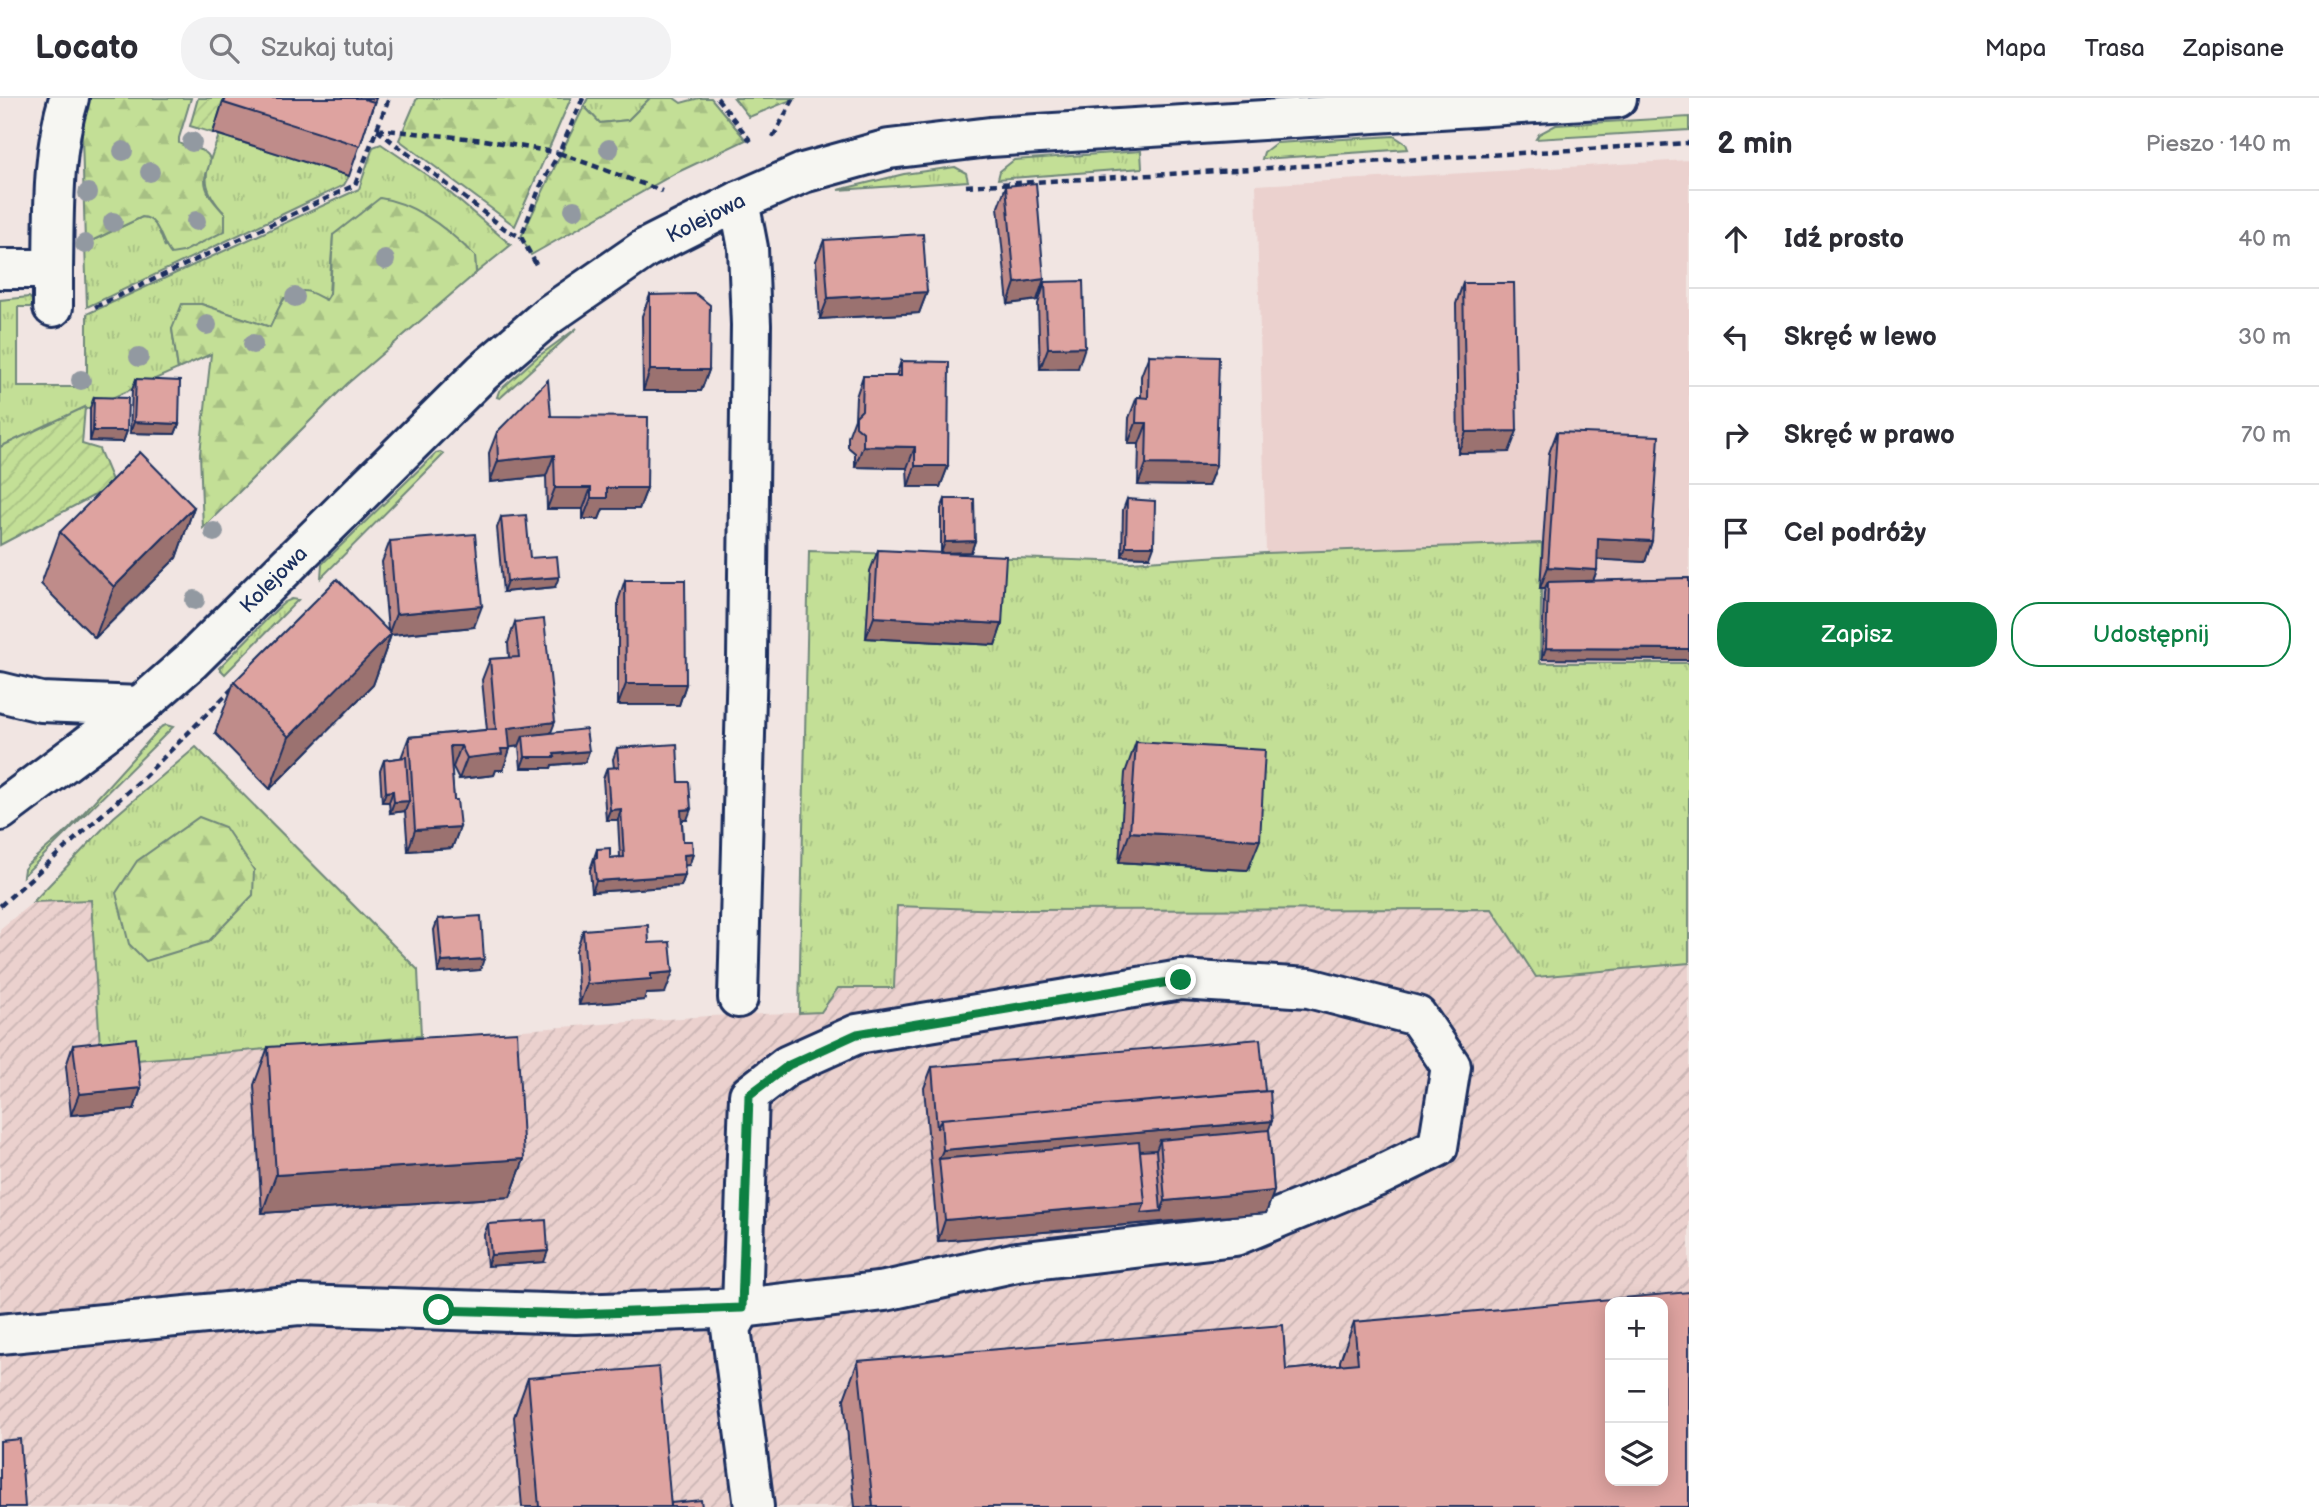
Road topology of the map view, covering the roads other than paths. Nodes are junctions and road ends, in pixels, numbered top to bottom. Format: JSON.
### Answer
{"nodes":[{"id":1,"x":69,"y":98,"type":"edge"},
{"id":2,"x":1617,"y":98,"type":"edge"},
{"id":3,"x":739,"y":201,"type":"junction"},
{"id":4,"x":0,"y":269,"type":"edge"},
{"id":5,"x":53,"y":270,"type":"junction"},
{"id":6,"x":70,"y":309,"type":"road end"},
{"id":7,"x":0,"y":692,"type":"edge"},
{"id":8,"x":140,"y":706,"type":"junction"},
{"id":9,"x":0,"y":811,"type":"edge"},
{"id":10,"x":738,"y":998,"type":"dead end"},
{"id":11,"x":742,"y":1308,"type":"junction"},
{"id":12,"x":0,"y":1334,"type":"edge"},
{"id":13,"x":754,"y":1507,"type":"edge"}],
"edges":[{"from":1,"to":5,"type":"street"},
{"from":2,"to":3,"type":"street","name":"Kolejowa"},
{"from":3,"to":8,"type":"street","name":"Kolejowa"},
{"from":3,"to":10,"type":"street"},
{"from":4,"to":5,"type":"street"},
{"from":5,"to":6,"type":"street"},
{"from":7,"to":8,"type":"street"},
{"from":8,"to":9,"type":"street","name":"Kolejowa"},
{"from":11,"to":11,"type":"street"},
{"from":11,"to":12,"type":"street"},
{"from":11,"to":13,"type":"street"}]}
